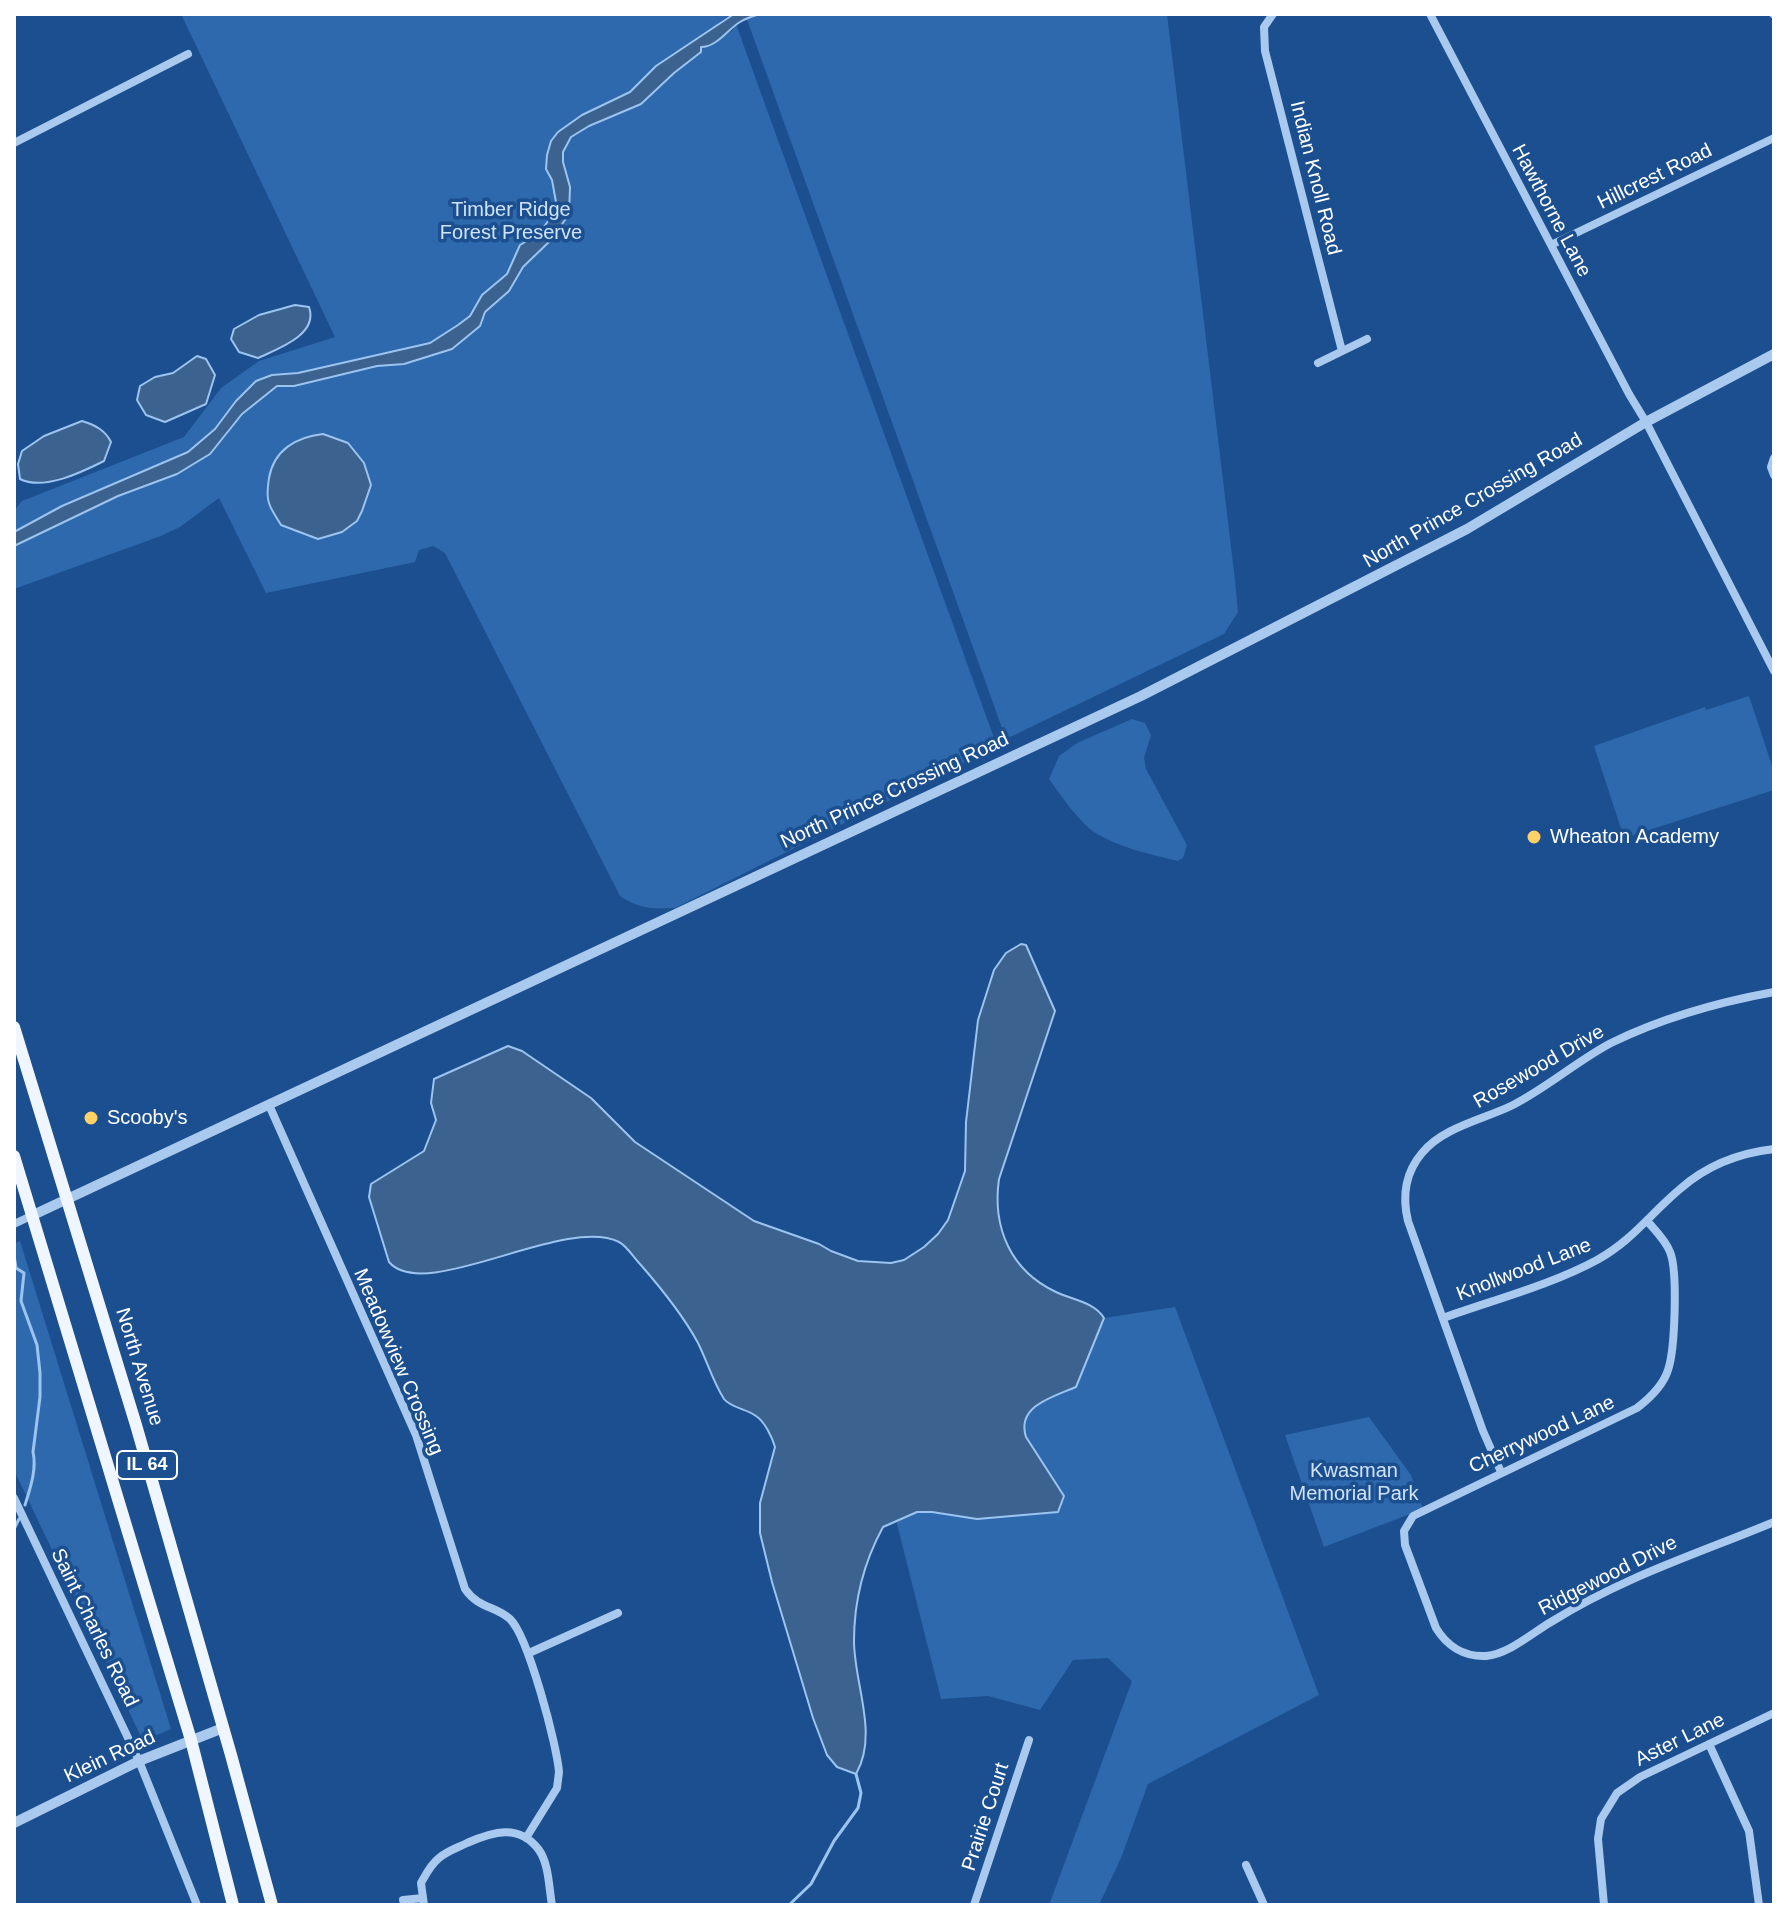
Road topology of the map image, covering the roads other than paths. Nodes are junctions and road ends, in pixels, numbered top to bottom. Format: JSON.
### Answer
{"nodes":[{"id":1,"x":1273,"y":14,"type":"edge"},
{"id":2,"x":1430,"y":14,"type":"edge"},
{"id":3,"x":188,"y":54,"type":"dead end"},
{"id":4,"x":1774,"y":138,"type":"edge"},
{"id":5,"x":14,"y":143,"type":"edge"},
{"id":6,"x":1551,"y":245,"type":"junction"},
{"id":7,"x":1367,"y":339,"type":"dead end"},
{"id":8,"x":1342,"y":351,"type":"junction"},
{"id":9,"x":1774,"y":354,"type":"edge"},
{"id":10,"x":1318,"y":363,"type":"dead end"},
{"id":11,"x":1646,"y":422,"type":"junction"},
{"id":12,"x":1774,"y":458,"type":"edge"},
{"id":13,"x":1774,"y":475,"type":"edge"},
{"id":14,"x":1774,"y":671,"type":"edge"},
{"id":15,"x":1774,"y":992,"type":"edge"},
{"id":16,"x":14,"y":1027,"type":"edge"},
{"id":17,"x":269,"y":1105,"type":"junction"},
{"id":18,"x":1774,"y":1149,"type":"edge"},
{"id":19,"x":14,"y":1156,"type":"edge"},
{"id":20,"x":68,"y":1199,"type":"junction"},
{"id":21,"x":31,"y":1216,"type":"junction"},
{"id":22,"x":1648,"y":1222,"type":"junction"},
{"id":23,"x":14,"y":1224,"type":"edge"},
{"id":24,"x":1443,"y":1318,"type":"junction"},
{"id":25,"x":1501,"y":1472,"type":"junction"},
{"id":26,"x":14,"y":1498,"type":"edge"},
{"id":27,"x":1774,"y":1522,"type":"edge"},
{"id":28,"x":618,"y":1613,"type":"dead end"},
{"id":29,"x":1458,"y":1650,"type":"joint"},
{"id":30,"x":529,"y":1653,"type":"junction"},
{"id":31,"x":1774,"y":1713,"type":"edge"},
{"id":32,"x":223,"y":1728,"type":"junction"},
{"id":33,"x":191,"y":1740,"type":"junction"},
{"id":34,"x":1029,"y":1740,"type":"dead end"},
{"id":35,"x":1709,"y":1744,"type":"junction"},
{"id":36,"x":139,"y":1761,"type":"junction"},
{"id":37,"x":14,"y":1823,"type":"edge"},
{"id":38,"x":526,"y":1838,"type":"junction"},
{"id":39,"x":1246,"y":1865,"type":"dead end"},
{"id":40,"x":403,"y":1900,"type":"dead end"},
{"id":41,"x":424,"y":1901,"type":"edge"},
{"id":42,"x":197,"y":1905,"type":"edge"},
{"id":43,"x":233,"y":1905,"type":"edge"},
{"id":44,"x":272,"y":1905,"type":"edge"},
{"id":45,"x":552,"y":1905,"type":"edge"},
{"id":46,"x":974,"y":1905,"type":"edge"},
{"id":47,"x":1264,"y":1905,"type":"edge"},
{"id":48,"x":1604,"y":1905,"type":"edge"},
{"id":49,"x":1759,"y":1905,"type":"edge"}],
"edges":[{"from":1,"to":8,"type":"street","name":"Indian Knoll Road"},
{"from":2,"to":6,"type":"street","name":"Hawthorne Lane"},
{"from":3,"to":5,"type":"street"},
{"from":4,"to":6,"type":"street","name":"Hillcrest Road"},
{"from":6,"to":11,"type":"street","name":"Hawthorne Lane"},
{"from":7,"to":8,"type":"street"},
{"from":8,"to":10,"type":"street"},
{"from":9,"to":11,"type":"street","name":"North Prince Crossing Road"},
{"from":11,"to":14,"type":"street","name":"Hawthorne Lane"},
{"from":11,"to":17,"type":"street","name":"North Prince Crossing Road"},
{"from":12,"to":13,"type":"street"},
{"from":15,"to":24,"type":"street","name":"Rosewood Drive"},
{"from":16,"to":20,"type":"main road","name":"North Avenue","number":"IL 64"},
{"from":17,"to":20,"type":"street","name":"North Prince Crossing Road"},
{"from":17,"to":30,"type":"street","name":"Meadowview Crossing"},
{"from":18,"to":22,"type":"street","name":"Knollwood Lane"},
{"from":19,"to":21,"type":"main road","number":"IL 64"},
{"from":20,"to":21,"type":"street","name":"North Prince Crossing Road"},
{"from":20,"to":32,"type":"main road","name":"North Avenue","number":"IL 64"},
{"from":21,"to":23,"type":"street","name":"North Prince Crossing Road"},
{"from":21,"to":33,"type":"main road","number":"IL 64"},
{"from":22,"to":24,"type":"street","name":"Knollwood Lane"},
{"from":22,"to":25,"type":"street","name":"Cherrywood Lane"},
{"from":24,"to":25,"type":"street","name":"Rosewood Drive"},
{"from":25,"to":29,"type":"street","name":"Cherrywood Lane"},
{"from":26,"to":36,"type":"street","name":"Saint Charles Road"},
{"from":27,"to":29,"type":"street","name":"Ridgewood Drive"},
{"from":28,"to":30,"type":"street"},
{"from":30,"to":38,"type":"street","name":"Meadowview Crossing"},
{"from":31,"to":35,"type":"street","name":"Aster Lane"},
{"from":32,"to":33,"type":"street","name":"Klein Road"},
{"from":32,"to":44,"type":"main road","name":"North Avenue","number":"IL 64"},
{"from":33,"to":36,"type":"street","name":"Klein Road"},
{"from":33,"to":43,"type":"main road","number":"IL 64"},
{"from":34,"to":46,"type":"street","name":"Prairie Court"},
{"from":35,"to":48,"type":"street","name":"Aster Lane"},
{"from":35,"to":49,"type":"street"},
{"from":36,"to":37,"type":"street","name":"Klein Road"},
{"from":36,"to":42,"type":"street","name":"Saint Charles Road"},
{"from":38,"to":41,"type":"street"},
{"from":38,"to":45,"type":"street"},
{"from":39,"to":47,"type":"street"},
{"from":40,"to":41,"type":"street"}]}
